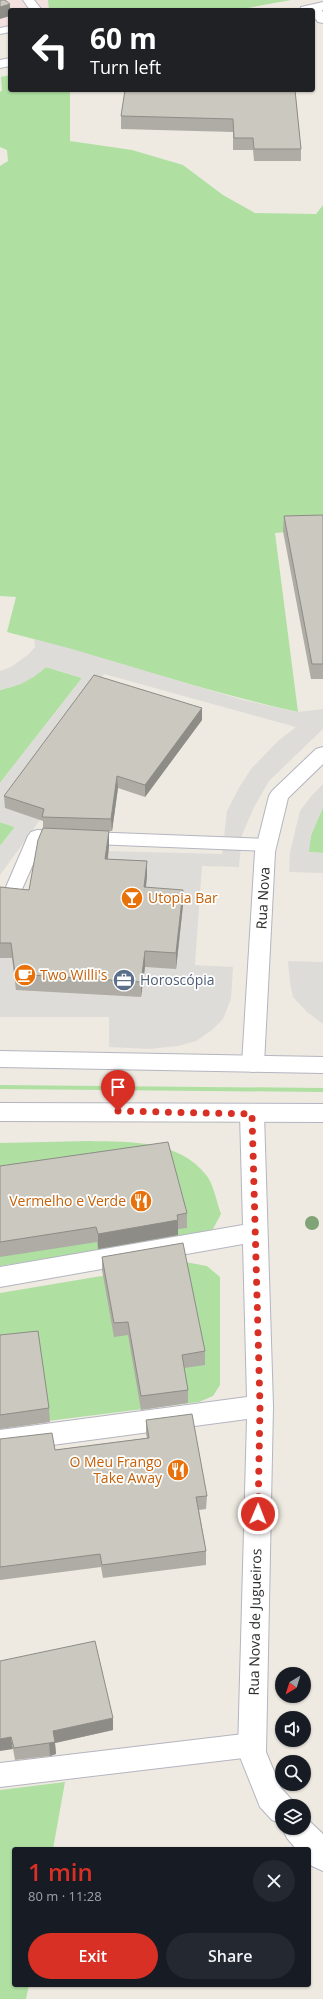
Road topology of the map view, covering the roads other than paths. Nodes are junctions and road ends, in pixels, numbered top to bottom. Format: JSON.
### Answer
{"nodes":[{"id":1,"x":28,"y":0,"type":"edge"},
{"id":2,"x":34,"y":8,"type":"edge"},
{"id":3,"x":315,"y":9,"type":"edge"},
{"id":4,"x":323,"y":19,"type":"edge"},
{"id":5,"x":323,"y":753,"type":"edge"},
{"id":6,"x":267,"y":845,"type":"junction"},
{"id":7,"x":12,"y":894,"type":"edge"},
{"id":8,"x":0,"y":1059,"type":"edge"},
{"id":9,"x":253,"y":1064,"type":"junction"},
{"id":10,"x":323,"y":1065,"type":"edge"},
{"id":11,"x":0,"y":1112,"type":"edge"},
{"id":12,"x":323,"y":1113,"type":"edge"},
{"id":13,"x":252,"y":1114,"type":"junction"},
{"id":14,"x":255,"y":1232,"type":"junction"},
{"id":15,"x":0,"y":1278,"type":"edge"},
{"id":16,"x":260,"y":1406,"type":"junction"},
{"id":17,"x":0,"y":1441,"type":"edge"},
{"id":18,"x":252,"y":1745,"type":"junction"},
{"id":19,"x":0,"y":1775,"type":"edge"},
{"id":20,"x":275,"y":1802,"type":"edge"},
{"id":21,"x":304,"y":1835,"type":"edge"},
{"id":22,"x":323,"y":1856,"type":"edge"}],
"edges":[{"from":1,"to":2,"type":"lane"},
{"from":3,"to":4,"type":"street"},
{"from":5,"to":6,"type":"street","name":"Rua Nova"},
{"from":6,"to":7,"type":"lane"},
{"from":6,"to":9,"type":"street","name":"Rua Nova"},
{"from":8,"to":9,"type":"street"},
{"from":9,"to":10,"type":"street"},
{"from":11,"to":13,"type":"street"},
{"from":12,"to":13,"type":"street"},
{"from":13,"to":14,"type":"street","name":"Rua Nova de Jugueiros"},
{"from":14,"to":15,"type":"street"},
{"from":14,"to":16,"type":"street","name":"Rua Nova de Jugueiros"},
{"from":16,"to":17,"type":"street"},
{"from":16,"to":18,"type":"street","name":"Rua Nova de Jugueiros"},
{"from":18,"to":19,"type":"lane"},
{"from":18,"to":20,"type":"street","name":"Rua Nova de Jugueiros"},
{"from":21,"to":22,"type":"street"}]}
